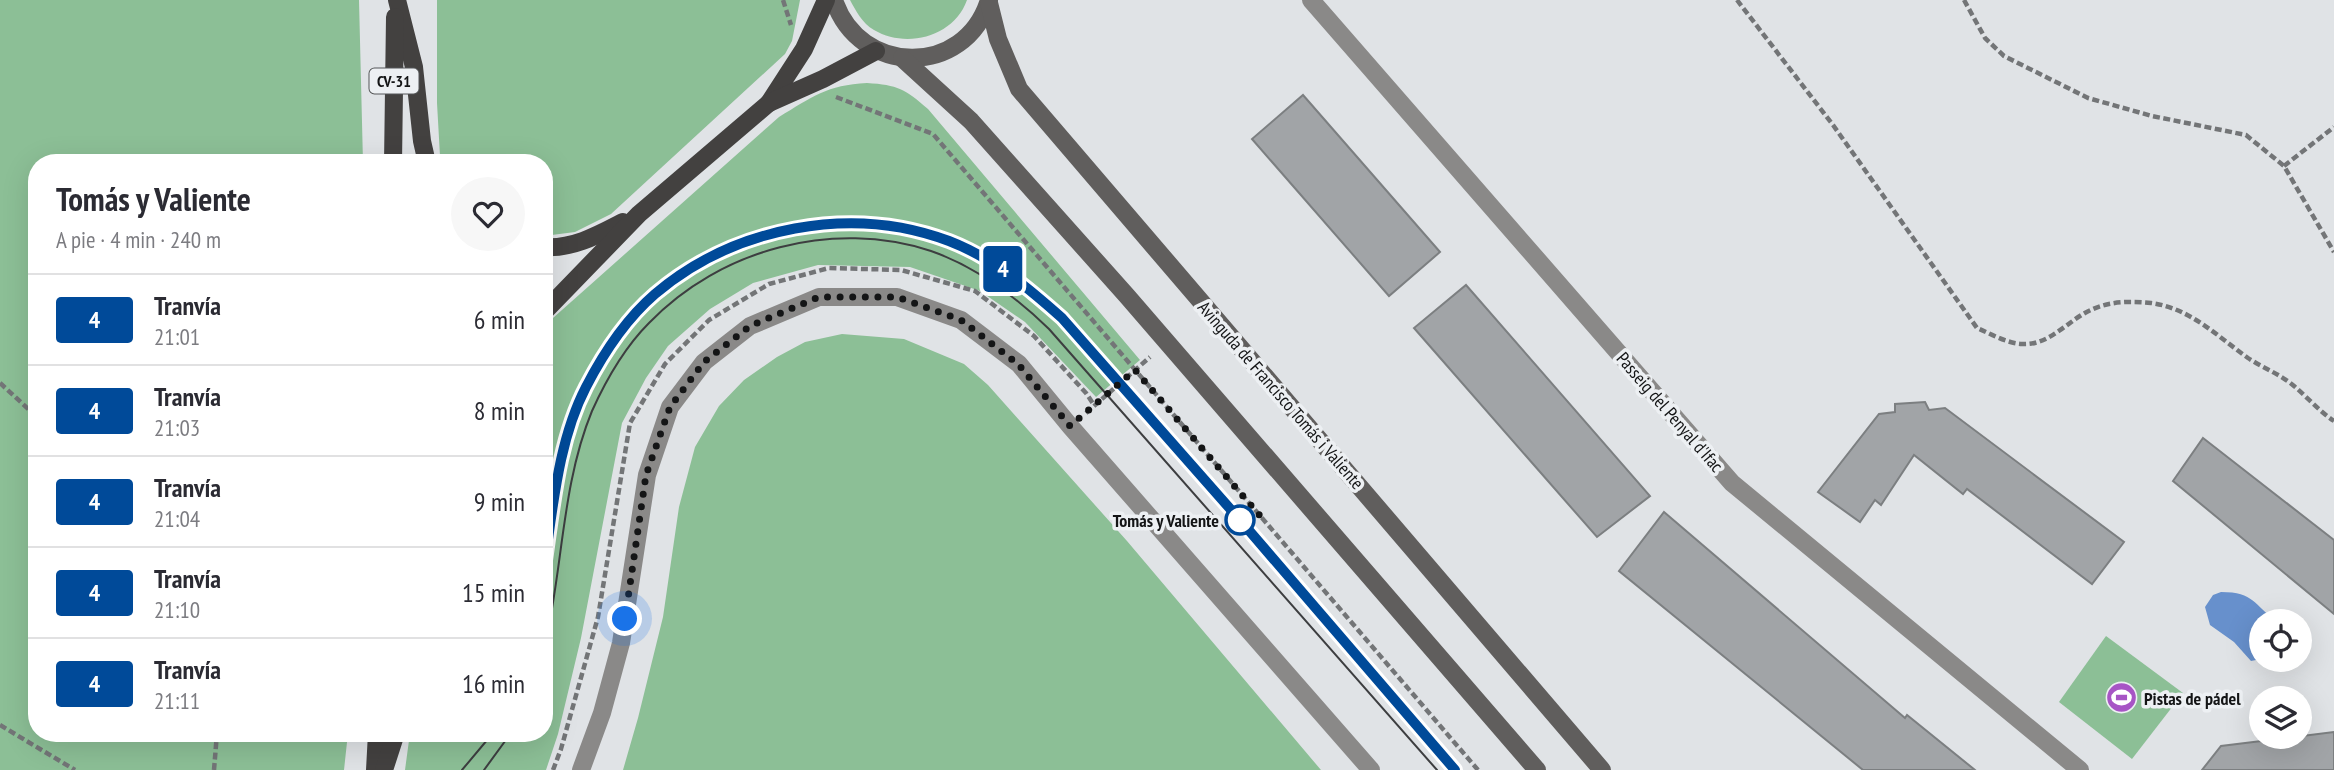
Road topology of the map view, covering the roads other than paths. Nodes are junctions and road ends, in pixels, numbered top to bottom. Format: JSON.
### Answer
{"nodes":[{"id":1,"x":396,"y":0,"type":"edge"},
{"id":2,"x":825,"y":0,"type":"edge"},
{"id":3,"x":834,"y":0,"type":"edge"},
{"id":4,"x":1311,"y":0,"type":"edge"},
{"id":5,"x":989,"y":2,"type":"edge"},
{"id":6,"x":876,"y":51,"type":"junction"},
{"id":7,"x":902,"y":58,"type":"junction"},
{"id":8,"x":769,"y":103,"type":"junction"},
{"id":9,"x":393,"y":154,"type":"edge"},
{"id":10,"x":425,"y":154,"type":"edge"},
{"id":11,"x":639,"y":214,"type":"junction"},
{"id":12,"x":553,"y":248,"type":"edge"},
{"id":13,"x":553,"y":303,"type":"edge"},
{"id":14,"x":602,"y":713,"type":"junction"},
{"id":15,"x":377,"y":742,"type":"edge"},
{"id":16,"x":393,"y":742,"type":"edge"},
{"id":17,"x":375,"y":770,"type":"edge"},
{"id":18,"x":384,"y":770,"type":"edge"},
{"id":19,"x":581,"y":770,"type":"edge"},
{"id":20,"x":591,"y":770,"type":"edge"},
{"id":21,"x":1371,"y":770,"type":"edge"},
{"id":22,"x":1536,"y":770,"type":"edge"},
{"id":23,"x":1602,"y":770,"type":"edge"},
{"id":24,"x":2080,"y":770,"type":"edge"}],
"edges":[{"from":1,"to":9,"type":"main road","number":"CV-31"},
{"from":1,"to":10,"type":"main road"},
{"from":2,"to":8,"type":"main road"},
{"from":3,"to":6,"type":"main road"},
{"from":4,"to":24,"type":"street","name":"Passeig del Penyal d'Ifac"},
{"from":5,"to":7,"type":"main road"},
{"from":5,"to":23,"type":"main road","name":"Avinguda de Francisco Tomás i Valiente"},
{"from":6,"to":7,"type":"main road"},
{"from":6,"to":8,"type":"main road"},
{"from":7,"to":22,"type":"main road"},
{"from":8,"to":11,"type":"main road"},
{"from":11,"to":12,"type":"main road"},
{"from":11,"to":13,"type":"main road"},
{"from":14,"to":19,"type":"street"},
{"from":14,"to":20,"type":"street"},
{"from":14,"to":21,"type":"street"},
{"from":15,"to":17,"type":"main road"},
{"from":16,"to":18,"type":"main road"}]}
